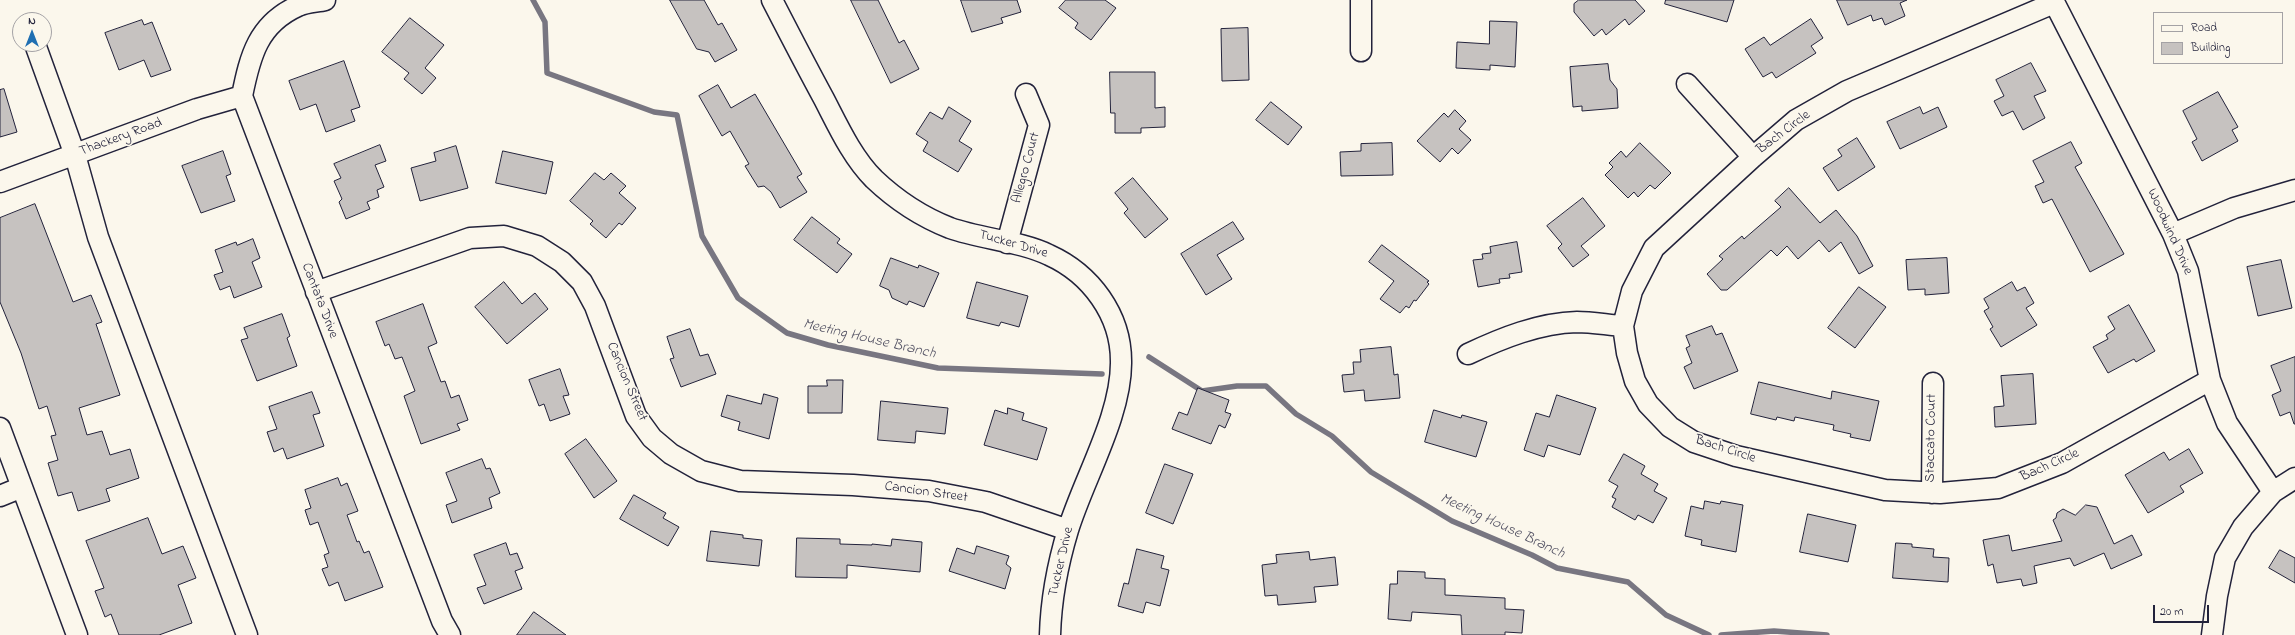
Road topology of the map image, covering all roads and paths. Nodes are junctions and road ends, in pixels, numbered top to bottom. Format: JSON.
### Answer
{"nodes":[{"id":1,"x":325,"y":0,"type":"edge"},
{"id":2,"x":772,"y":0,"type":"edge"},
{"id":3,"x":1361,"y":0,"type":"edge"},
{"id":4,"x":2054,"y":1,"type":"edge"},
{"id":5,"x":1361,"y":51,"type":"dead end"},
{"id":6,"x":37,"y":52,"type":"edge"},
{"id":7,"x":1687,"y":84,"type":"dead end"},
{"id":8,"x":1026,"y":94,"type":"dead end"},
{"id":9,"x":242,"y":96,"type":"junction"},
{"id":10,"x":75,"y":155,"type":"junction"},
{"id":11,"x":1753,"y":156,"type":"junction"},
{"id":12,"x":0,"y":182,"type":"edge"},
{"id":13,"x":2295,"y":190,"type":"edge"},
{"id":14,"x":2173,"y":234,"type":"junction"},
{"id":15,"x":1007,"y":243,"type":"junction"},
{"id":16,"x":316,"y":292,"type":"junction"},
{"id":17,"x":1623,"y":326,"type":"junction"},
{"id":18,"x":1468,"y":354,"type":"dead end"},
{"id":19,"x":2210,"y":380,"type":"junction"},
{"id":20,"x":1933,"y":383,"type":"dead end"},
{"id":21,"x":0,"y":428,"type":"edge"},
{"id":22,"x":2295,"y":478,"type":"edge"},
{"id":23,"x":22,"y":487,"type":"junction"},
{"id":24,"x":2273,"y":492,"type":"junction"},
{"id":25,"x":1932,"y":493,"type":"junction"},
{"id":26,"x":0,"y":496,"type":"edge"},
{"id":27,"x":1068,"y":530,"type":"junction"},
{"id":28,"x":77,"y":635,"type":"edge"},
{"id":29,"x":247,"y":635,"type":"edge"},
{"id":30,"x":450,"y":635,"type":"edge"},
{"id":31,"x":1050,"y":635,"type":"edge"},
{"id":32,"x":2212,"y":635,"type":"edge"}],
"edges":[{"from":1,"to":9,"type":"street"},
{"from":2,"to":15,"type":"street","name":"Tucker Drive"},
{"from":3,"to":5,"type":"street"},
{"from":4,"to":11,"type":"street","name":"Bach Circle"},
{"from":4,"to":14,"type":"street","name":"Woodwind Drive"},
{"from":6,"to":10,"type":"street"},
{"from":7,"to":11,"type":"street"},
{"from":8,"to":15,"type":"street","name":"Allegro Court"},
{"from":9,"to":10,"type":"street","name":"Thackery Road"},
{"from":9,"to":16,"type":"street","name":"Cantata Drive"},
{"from":10,"to":12,"type":"street","name":"Thackery Road"},
{"from":10,"to":29,"type":"street"},
{"from":11,"to":17,"type":"street","name":"Bach Circle"},
{"from":13,"to":14,"type":"street"},
{"from":14,"to":19,"type":"street","name":"Woodwind Drive"},
{"from":15,"to":27,"type":"street","name":"Tucker Drive"},
{"from":16,"to":27,"type":"street","name":"Cancion Street"},
{"from":16,"to":30,"type":"street","name":"Cantata Drive"},
{"from":17,"to":18,"type":"street"},
{"from":17,"to":25,"type":"street","name":"Bach Circle"},
{"from":19,"to":24,"type":"street","name":"Woodwind Drive"},
{"from":19,"to":25,"type":"street","name":"Bach Circle"},
{"from":20,"to":25,"type":"street","name":"Staccato Court"},
{"from":21,"to":23,"type":"street"},
{"from":22,"to":24,"type":"street"},
{"from":23,"to":26,"type":"street"},
{"from":23,"to":28,"type":"street"},
{"from":24,"to":32,"type":"street"},
{"from":27,"to":31,"type":"street","name":"Tucker Drive"}]}
